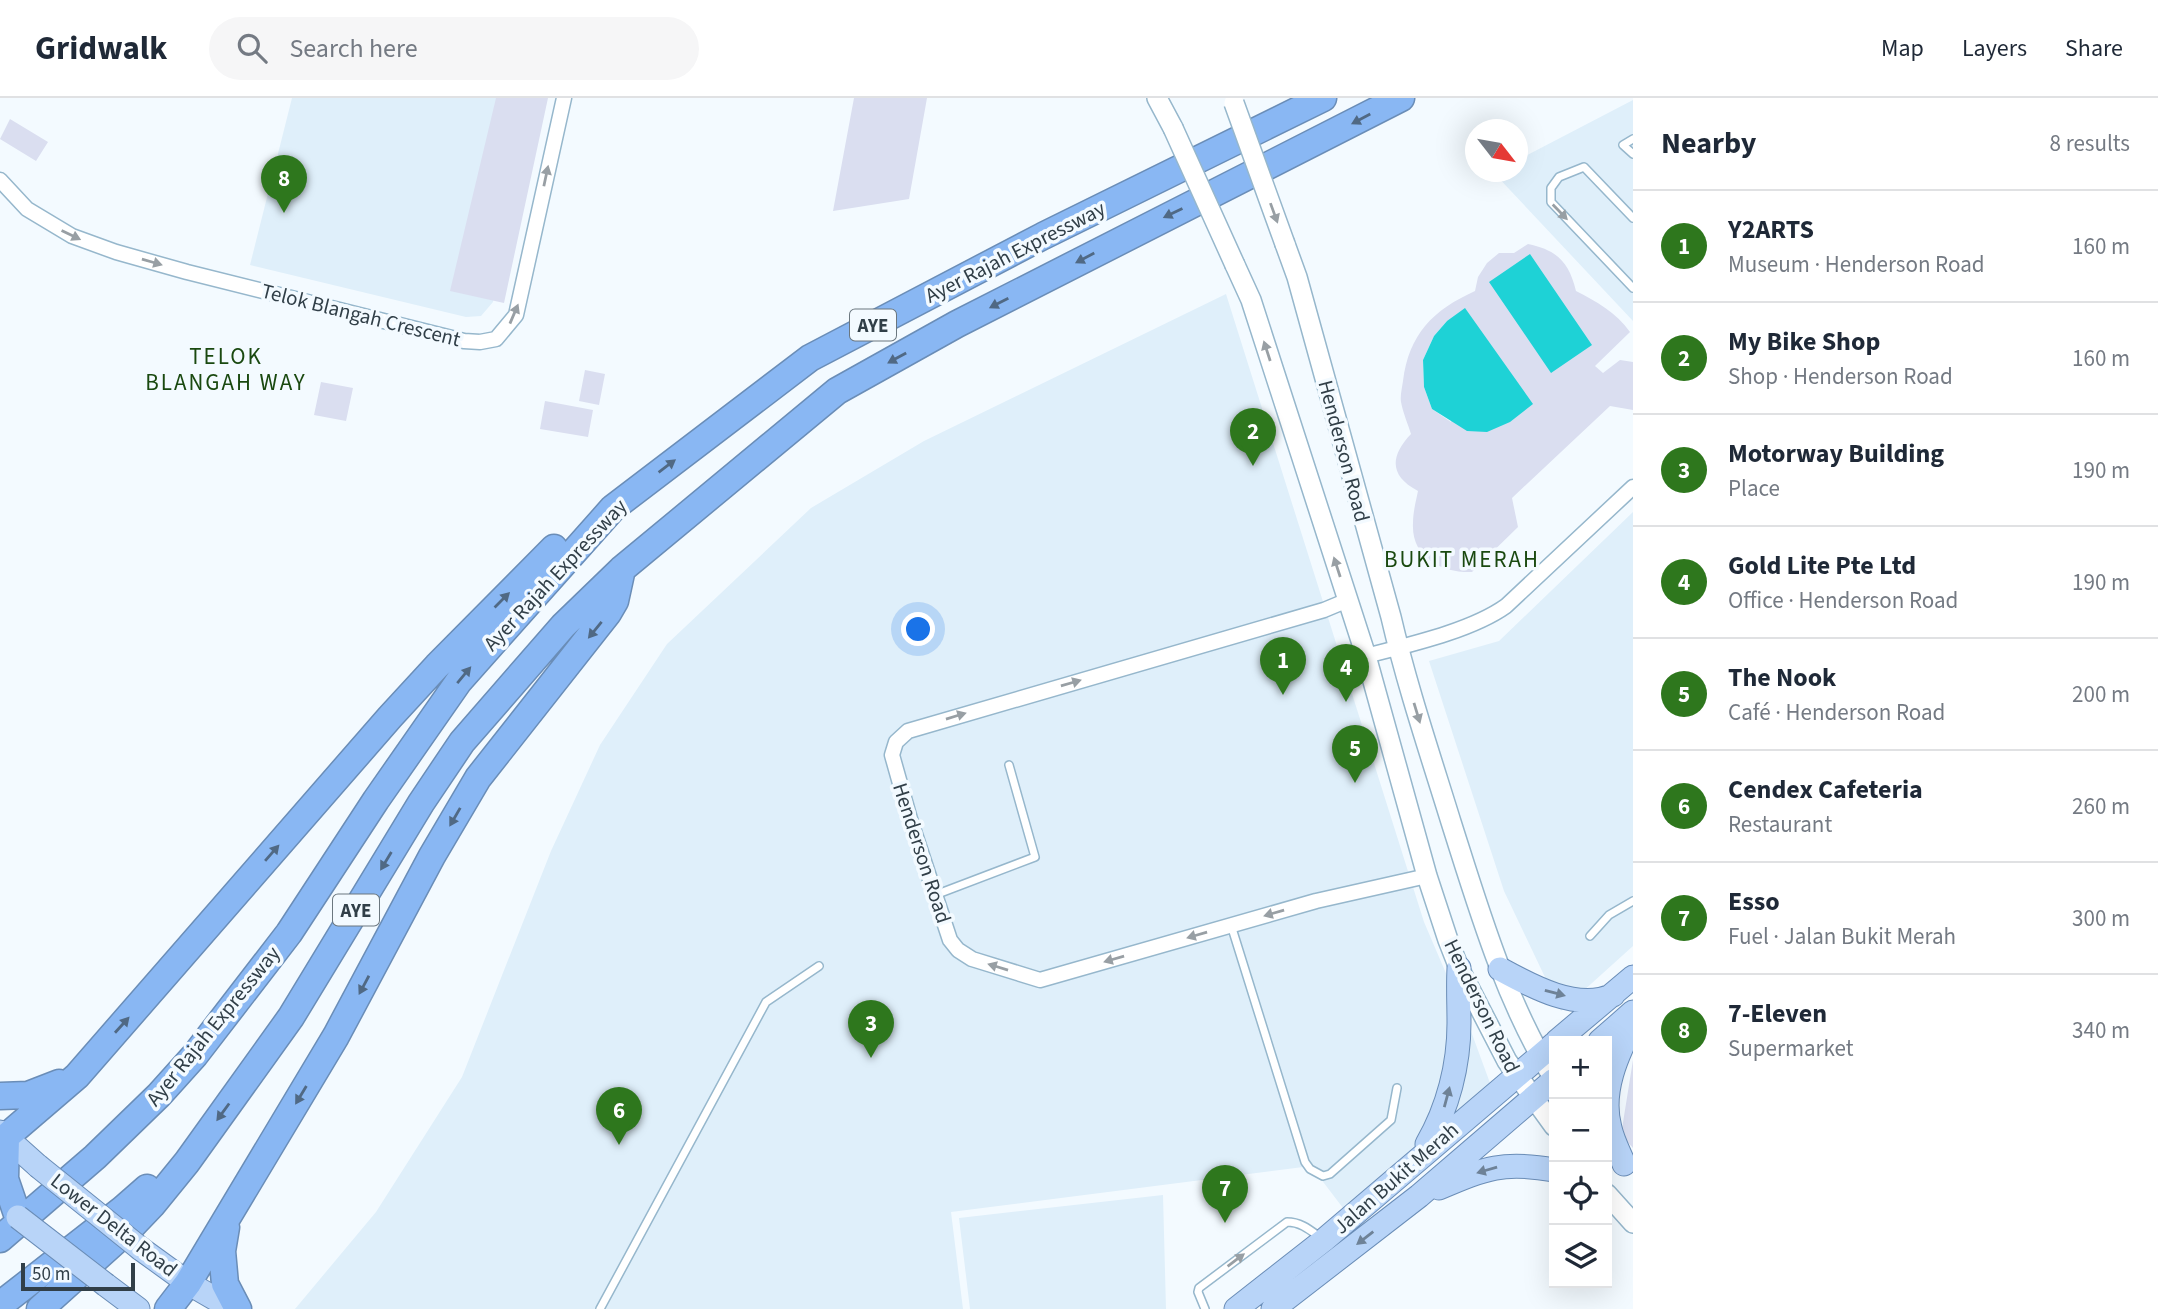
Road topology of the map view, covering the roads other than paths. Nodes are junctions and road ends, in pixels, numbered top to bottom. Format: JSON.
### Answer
{"nodes":[{"id":1,"x":564,"y":98,"type":"edge"},
{"id":2,"x":1157,"y":98,"type":"edge"},
{"id":3,"x":1322,"y":98,"type":"edge"},
{"id":4,"x":1401,"y":98,"type":"edge"},
{"id":5,"x":1233,"y":101,"type":"edge"},
{"id":6,"x":1633,"y":139,"type":"edge"},
{"id":7,"x":1633,"y":154,"type":"edge"},
{"id":8,"x":0,"y":180,"type":"edge"},
{"id":9,"x":1633,"y":218,"type":"edge"},
{"id":10,"x":1633,"y":288,"type":"edge"},
{"id":11,"x":1633,"y":487,"type":"edge"},
{"id":12,"x":613,"y":508,"type":"junction"},
{"id":13,"x":622,"y":569,"type":"junction"},
{"id":14,"x":1348,"y":600,"type":"junction"},
{"id":15,"x":1398,"y":647,"type":"junction"},
{"id":16,"x":1366,"y":656,"type":"junction"},
{"id":17,"x":1009,"y":765,"type":"dead end"},
{"id":18,"x":1427,"y":876,"type":"junction"},
{"id":19,"x":935,"y":895,"type":"junction"},
{"id":20,"x":1633,"y":901,"type":"edge"},
{"id":21,"x":1231,"y":925,"type":"junction"},
{"id":22,"x":1590,"y":936,"type":"dead end"},
{"id":23,"x":819,"y":966,"type":"dead end"},
{"id":24,"x":1459,"y":968,"type":"junction"},
{"id":25,"x":1500,"y":969,"type":"junction"},
{"id":26,"x":1633,"y":977,"type":"edge"},
{"id":27,"x":1612,"y":995,"type":"junction"},
{"id":28,"x":1633,"y":1012,"type":"edge"},
{"id":29,"x":1633,"y":1024,"type":"edge"},
{"id":30,"x":1563,"y":1036,"type":"edge"},
{"id":31,"x":1606,"y":1036,"type":"edge"},
{"id":32,"x":1549,"y":1046,"type":"edge"},
{"id":33,"x":1549,"y":1048,"type":"edge"},
{"id":34,"x":77,"y":1076,"type":"junction"},
{"id":35,"x":1516,"y":1076,"type":"junction"},
{"id":36,"x":1549,"y":1085,"type":"edge"},
{"id":37,"x":1397,"y":1088,"type":"dead end"},
{"id":38,"x":0,"y":1096,"type":"edge"},
{"id":39,"x":1534,"y":1099,"type":"junction"},
{"id":40,"x":1549,"y":1119,"type":"edge"},
{"id":41,"x":2,"y":1137,"type":"edge"},
{"id":42,"x":1612,"y":1150,"type":"edge"},
{"id":43,"x":1418,"y":1158,"type":"junction"},
{"id":44,"x":187,"y":1162,"type":"junction"},
{"id":45,"x":1549,"y":1169,"type":"edge"},
{"id":46,"x":1628,"y":1170,"type":"edge"},
{"id":47,"x":1419,"y":1196,"type":"junction"},
{"id":48,"x":1612,"y":1200,"type":"edge"},
{"id":49,"x":9,"y":1205,"type":"edge"},
{"id":50,"x":227,"y":1218,"type":"junction"},
{"id":51,"x":1633,"y":1223,"type":"edge"},
{"id":52,"x":0,"y":1239,"type":"edge"},
{"id":53,"x":1324,"y":1240,"type":"junction"},
{"id":54,"x":188,"y":1283,"type":"junction"},
{"id":55,"x":0,"y":1305,"type":"edge"},
{"id":56,"x":40,"y":1309,"type":"edge"},
{"id":57,"x":138,"y":1309,"type":"edge"},
{"id":58,"x":168,"y":1309,"type":"edge"},
{"id":59,"x":236,"y":1309,"type":"edge"},
{"id":60,"x":600,"y":1309,"type":"edge"},
{"id":61,"x":1205,"y":1309,"type":"edge"},
{"id":62,"x":1236,"y":1309,"type":"edge"},
{"id":63,"x":1273,"y":1309,"type":"edge"}],
"edges":[{"from":8,"to":1,"type":"street","name":"Telok Blangah Crescent","one_way":true},
{"from":14,"to":2,"type":"main road","name":"Henderson Road","one_way":true,"bridge":true},
{"from":12,"to":3,"type":"highway","name":"Ayer Rajah Expressway","number":"AYE","one_way":true},
{"from":4,"to":13,"type":"highway","name":"Ayer Rajah Expressway","number":"AYE","one_way":true},
{"from":5,"to":15,"type":"main road","name":"Henderson Road","one_way":true,"bridge":true},
{"from":6,"to":7,"type":"lane"},
{"from":9,"to":10,"type":"lane","one_way":true},
{"from":11,"to":15,"type":"street"},
{"from":34,"to":12,"type":"highway","one_way":true},
{"from":52,"to":12,"type":"highway","name":"Ayer Rajah Expressway","number":"AYE","one_way":true},
{"from":13,"to":44,"type":"highway","name":"Ayer Rajah Expressway","number":"AYE","one_way":true},
{"from":13,"to":50,"type":"highway","one_way":true},
{"from":14,"to":16,"type":"main road","name":"Henderson Road"},
{"from":19,"to":14,"type":"street","name":"Henderson Road","one_way":true},
{"from":15,"to":16,"type":"street"},
{"from":15,"to":25,"type":"main road","name":"Henderson Road","one_way":true},
{"from":16,"to":18,"type":"main road","name":"Henderson Road"},
{"from":17,"to":19,"type":"lane"},
{"from":18,"to":21,"type":"street","name":"Henderson Road","one_way":true},
{"from":18,"to":24,"type":"main road","name":"Henderson Road"},
{"from":21,"to":19,"type":"street","name":"Henderson Road","one_way":true},
{"from":20,"to":22,"type":"lane"},
{"from":21,"to":37,"type":"lane"},
{"from":23,"to":60,"type":"lane"},
{"from":24,"to":35,"type":"main road","name":"Henderson Road"},
{"from":43,"to":24,"type":"main road","one_way":true},
{"from":25,"to":27,"type":"main road","one_way":true},
{"from":25,"to":32,"type":"main road","name":"Henderson Road"},
{"from":26,"to":27,"type":"main road","name":"Jalan Bukit Merah"},
{"from":27,"to":30,"type":"main road","name":"Jalan Bukit Merah"},
{"from":28,"to":31,"type":"main road"},
{"from":29,"to":46,"type":"main road"},
{"from":33,"to":35,"type":"main road","name":"Jalan Bukit Merah"},
{"from":34,"to":38,"type":"highway"},
{"from":34,"to":41,"type":"highway"},
{"from":35,"to":39,"type":"main road","name":"Henderson Road"},
{"from":35,"to":43,"type":"main road","name":"Jalan Bukit Merah"},
{"from":36,"to":39,"type":"main road","name":"Jalan Bukit Merah"},
{"from":39,"to":40,"type":"main road","name":"Henderson Road"},
{"from":39,"to":47,"type":"main road","name":"Jalan Bukit Merah"},
{"from":41,"to":49,"type":"highway"},
{"from":41,"to":54,"type":"main road","name":"Lower Delta Road","bridge":true},
{"from":42,"to":46,"type":"main road"},
{"from":43,"to":53,"type":"main road","name":"Jalan Bukit Merah"},
{"from":44,"to":55,"type":"highway","name":"Ayer Rajah Expressway"},
{"from":44,"to":56,"type":"highway","name":"Ayer Rajah Expressway","number":"AYE"},
{"from":45,"to":47,"type":"main road","one_way":true},
{"from":47,"to":63,"type":"main road","name":"Jalan Bukit Merah","one_way":true},
{"from":48,"to":51,"type":"main road"},
{"from":49,"to":57,"type":"main road","bridge":true},
{"from":50,"to":54,"type":"highway"},
{"from":50,"to":59,"type":"highway"},
{"from":61,"to":53,"type":"lane","one_way":true},
{"from":53,"to":62,"type":"main road","name":"Jalan Bukit Merah"},
{"from":54,"to":58,"type":"highway"},
{"from":54,"to":59,"type":"main road","name":"Lower Delta Road"}]}
